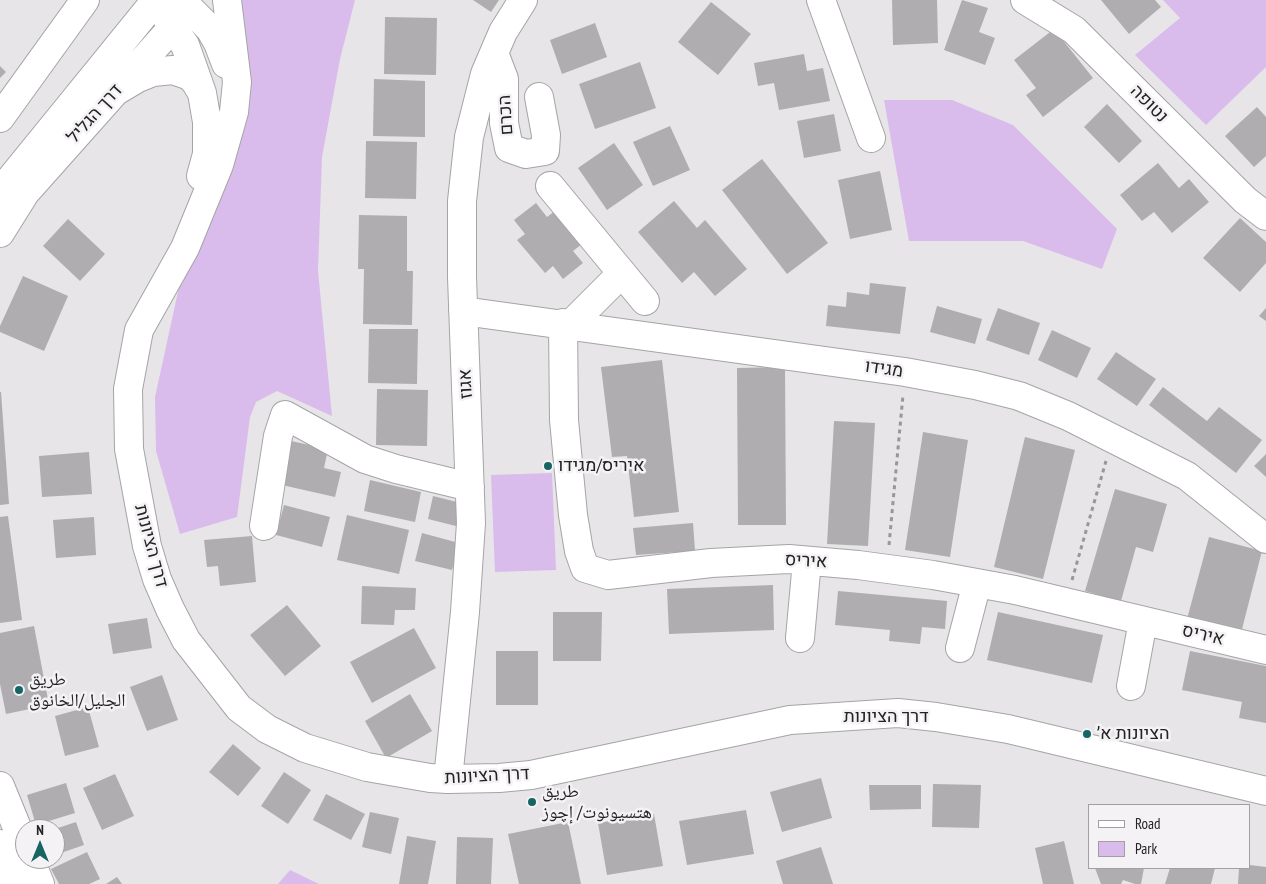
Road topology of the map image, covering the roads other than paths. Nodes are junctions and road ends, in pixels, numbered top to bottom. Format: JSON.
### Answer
{"nodes":[{"id":1,"x":85,"y":0,"type":"edge"},
{"id":2,"x":157,"y":0,"type":"edge"},
{"id":3,"x":162,"y":0,"type":"edge"},
{"id":4,"x":227,"y":0,"type":"edge"},
{"id":5,"x":523,"y":0,"type":"edge"},
{"id":6,"x":820,"y":0,"type":"edge"},
{"id":7,"x":1025,"y":0,"type":"edge"},
{"id":8,"x":186,"y":12,"type":"edge"},
{"id":9,"x":494,"y":53,"type":"junction"},
{"id":10,"x":116,"y":91,"type":"junction"},
{"id":11,"x":202,"y":94,"type":"junction"},
{"id":12,"x":540,"y":97,"type":"dead end"},
{"id":13,"x":234,"y":112,"type":"junction"},
{"id":14,"x":0,"y":118,"type":"edge"},
{"id":15,"x":871,"y":138,"type":"dead end"},
{"id":16,"x":550,"y":186,"type":"dead end"},
{"id":17,"x":0,"y":192,"type":"edge"},
{"id":18,"x":1266,"y":216,"type":"edge"},
{"id":19,"x":0,"y":233,"type":"edge"},
{"id":20,"x":185,"y":248,"type":"junction"},
{"id":21,"x":622,"y":273,"type":"junction"},
{"id":22,"x":645,"y":301,"type":"dead end"},
{"id":23,"x":463,"y":311,"type":"junction"},
{"id":24,"x":567,"y":324,"type":"junction"},
{"id":25,"x":470,"y":487,"type":"junction"},
{"id":26,"x":264,"y":526,"type":"dead end"},
{"id":27,"x":1266,"y":538,"type":"edge"},
{"id":28,"x":808,"y":561,"type":"junction"},
{"id":29,"x":977,"y":583,"type":"junction"},
{"id":30,"x":1143,"y":621,"type":"junction"},
{"id":31,"x":800,"y":638,"type":"dead end"},
{"id":32,"x":960,"y":648,"type":"dead end"},
{"id":33,"x":1266,"y":650,"type":"edge"},
{"id":34,"x":1131,"y":686,"type":"dead end"},
{"id":35,"x":448,"y":780,"type":"junction"},
{"id":36,"x":0,"y":786,"type":"edge"},
{"id":37,"x":1266,"y":791,"type":"edge"},
{"id":38,"x":15,"y":823,"type":"edge"},
{"id":39,"x":0,"y":844,"type":"edge"},
{"id":40,"x":34,"y":869,"type":"edge"},
{"id":41,"x":15,"y":884,"type":"edge"},
{"id":42,"x":40,"y":884,"type":"edge"}],
"edges":[{"from":1,"to":14,"type":"main road"},
{"from":2,"to":8,"type":"main road","name":"דרך הציונות"},
{"from":2,"to":17,"type":"main road","name":"דרך הגליל"},
{"from":3,"to":8,"type":"main road"},
{"from":4,"to":13,"type":"main road","name":"דרך הציונות"},
{"from":5,"to":9,"type":"main road","name":"אגוז"},
{"from":6,"to":15,"type":"main road"},
{"from":7,"to":18,"type":"main road","name":"נטופה"},
{"from":8,"to":10,"type":"main road","name":"דרך הגליל"},
{"from":8,"to":11,"type":"main road","name":"דרך הציונות"},
{"from":8,"to":13,"type":"main road"},
{"from":9,"to":12,"type":"main road","name":"הכרם"},
{"from":9,"to":23,"type":"main road","name":"אגוז"},
{"from":10,"to":11,"type":"main road"},
{"from":10,"to":19,"type":"main road","name":"דרך הגליל"},
{"from":11,"to":20,"type":"main road","name":"דרך הציונות"},
{"from":13,"to":20,"type":"main road","name":"דרך הציונות"},
{"from":16,"to":21,"type":"main road"},
{"from":20,"to":35,"type":"main road","name":"דרך הציונות"},
{"from":21,"to":22,"type":"main road"},
{"from":21,"to":24,"type":"main road"},
{"from":23,"to":24,"type":"main road","name":"מגידו"},
{"from":23,"to":25,"type":"main road","name":"אגוז"},
{"from":24,"to":27,"type":"main road","name":"מגידו"},
{"from":24,"to":28,"type":"main road","name":"איריס"},
{"from":25,"to":26,"type":"main road"},
{"from":25,"to":35,"type":"main road","name":"אגוז"},
{"from":28,"to":29,"type":"main road","name":"איריס"},
{"from":28,"to":31,"type":"main road"},
{"from":29,"to":30,"type":"main road","name":"איריס"},
{"from":29,"to":32,"type":"main road"},
{"from":30,"to":33,"type":"main road","name":"איריס"},
{"from":30,"to":34,"type":"main road"},
{"from":35,"to":37,"type":"main road","name":"דרך הציונות"},
{"from":36,"to":38,"type":"main road"},
{"from":39,"to":41,"type":"main road"},
{"from":40,"to":42,"type":"main road"}]}
